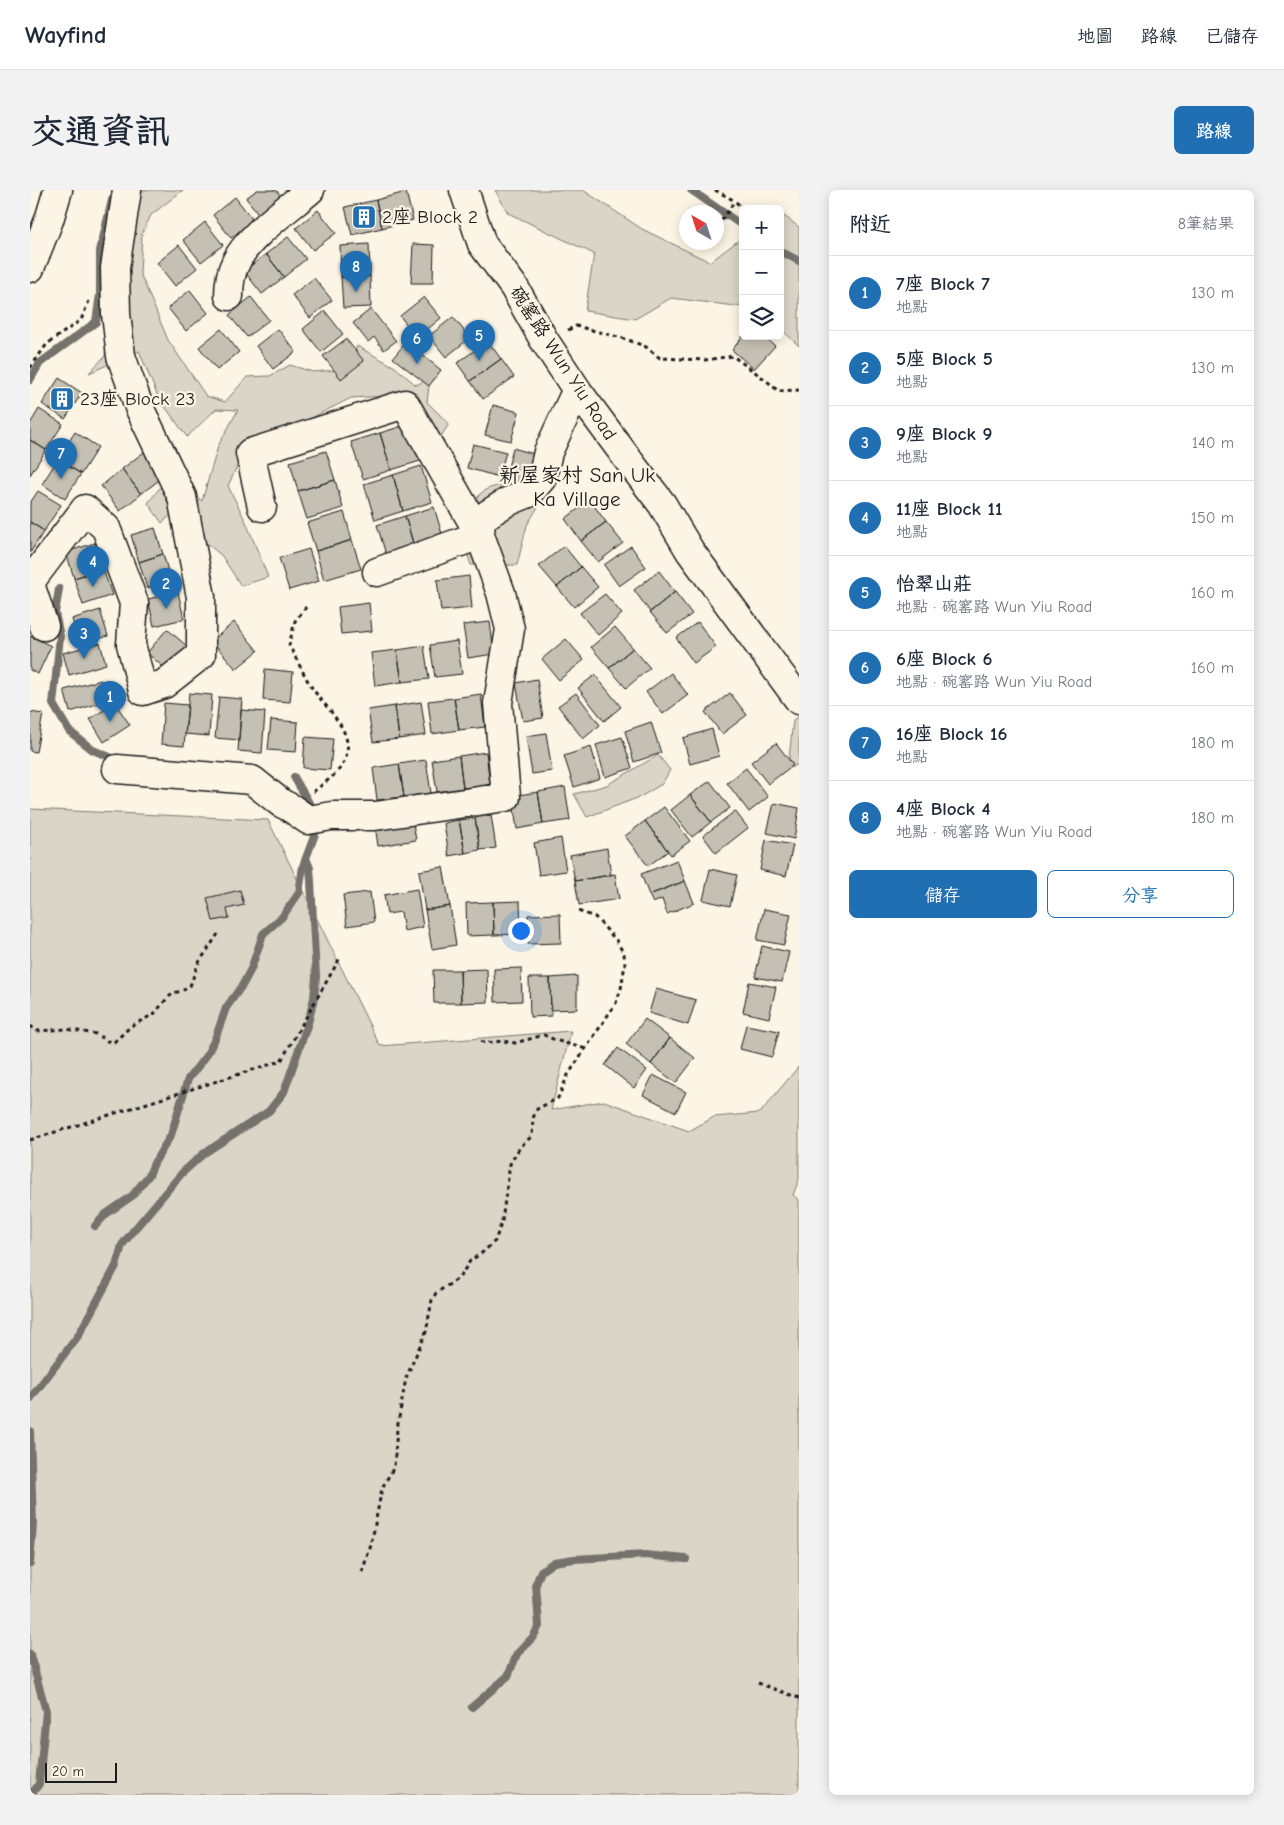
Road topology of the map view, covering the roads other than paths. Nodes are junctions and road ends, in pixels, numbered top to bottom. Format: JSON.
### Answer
{"nodes":[{"id":1,"x":58,"y":190,"type":"edge"},
{"id":2,"x":127,"y":190,"type":"edge"},
{"id":3,"x":310,"y":190,"type":"edge"},
{"id":4,"x":464,"y":190,"type":"edge"},
{"id":5,"x":30,"y":268,"type":"edge"},
{"id":6,"x":229,"y":296,"type":"dead end"},
{"id":7,"x":579,"y":393,"type":"junction"},
{"id":8,"x":262,"y":507,"type":"dead end"},
{"id":9,"x":480,"y":535,"type":"junction"},
{"id":10,"x":377,"y":572,"type":"dead end"},
{"id":11,"x":30,"y":583,"type":"edge"},
{"id":12,"x":44,"y":626,"type":"dead end"},
{"id":13,"x":799,"y":700,"type":"edge"},
{"id":14,"x":117,"y":769,"type":"dead end"}],
"edges":[{"from":1,"to":5,"type":"street"},
{"from":2,"to":11,"type":"street"},
{"from":3,"to":6,"type":"street"},
{"from":4,"to":7,"type":"street","name":"碗窰路 Wun Yiu Road"},
{"from":7,"to":9,"type":"street"},
{"from":7,"to":13,"type":"street","name":"碗窰路 Wun Yiu Road"},
{"from":8,"to":9,"type":"street"},
{"from":9,"to":10,"type":"street"},
{"from":9,"to":14,"type":"street"},
{"from":11,"to":12,"type":"street"}]}
